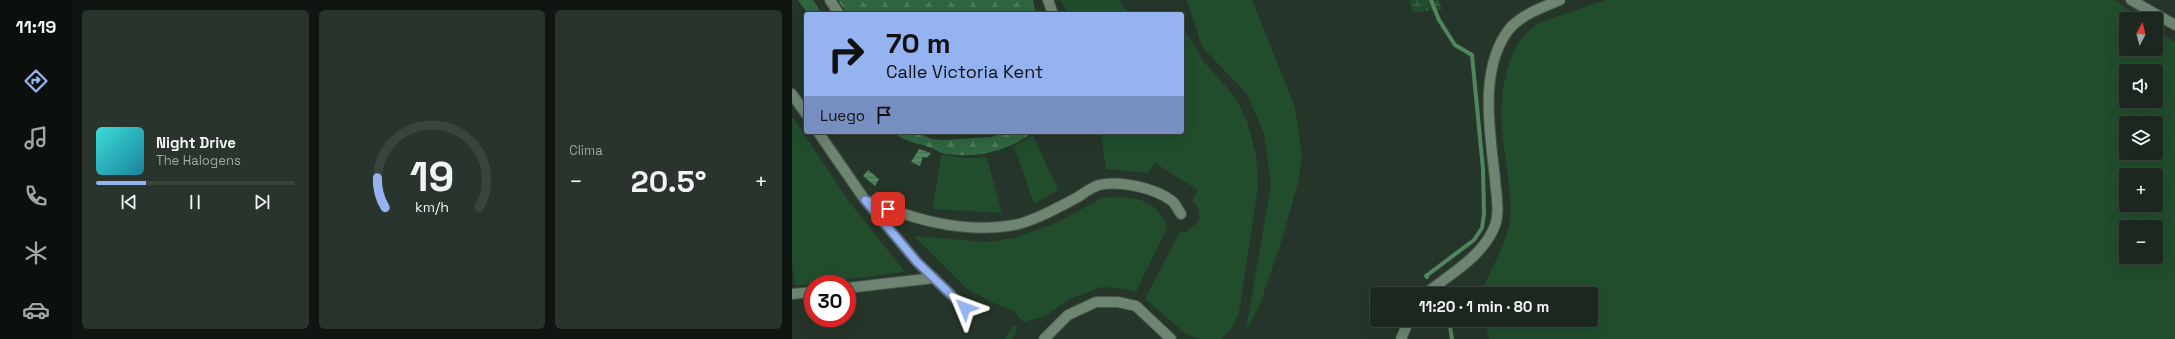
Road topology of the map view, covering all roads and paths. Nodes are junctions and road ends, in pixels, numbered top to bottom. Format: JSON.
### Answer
{"nodes":[{"id":1,"x":830,"y":0,"type":"edge"},
{"id":2,"x":1048,"y":0,"type":"edge"},
{"id":3,"x":1560,"y":0,"type":"edge"},
{"id":4,"x":2131,"y":0,"type":"edge"},
{"id":5,"x":838,"y":12,"type":"edge"},
{"id":6,"x":1052,"y":12,"type":"edge"},
{"id":7,"x":2175,"y":25,"type":"edge"},
{"id":8,"x":792,"y":94,"type":"edge"},
{"id":9,"x":804,"y":111,"type":"edge"},
{"id":10,"x":819,"y":134,"type":"edge"},
{"id":11,"x":865,"y":200,"type":"junction"},
{"id":12,"x":1181,"y":214,"type":"dead end"},
{"id":13,"x":934,"y":278,"type":"junction"},
{"id":14,"x":856,"y":287,"type":"edge"},
{"id":15,"x":1434,"y":287,"type":"edge"},
{"id":16,"x":804,"y":293,"type":"edge"},
{"id":17,"x":792,"y":294,"type":"edge"},
{"id":18,"x":968,"y":311,"type":"dead end"},
{"id":19,"x":1406,"y":327,"type":"edge"},
{"id":20,"x":1044,"y":339,"type":"edge"},
{"id":21,"x":1171,"y":339,"type":"edge"},
{"id":22,"x":1401,"y":339,"type":"edge"}],
"edges":[{"from":1,"to":5,"type":"street"},
{"from":2,"to":6,"type":"street"},
{"from":3,"to":15,"type":"street"},
{"from":4,"to":7,"type":"street"},
{"from":8,"to":9,"type":"street"},
{"from":10,"to":11,"type":"street"},
{"from":11,"to":12,"type":"street"},
{"from":11,"to":13,"type":"street"},
{"from":13,"to":14,"type":"street"},
{"from":13,"to":18,"type":"street"},
{"from":16,"to":17,"type":"street"},
{"from":19,"to":22,"type":"street"},
{"from":20,"to":21,"type":"street"}]}
